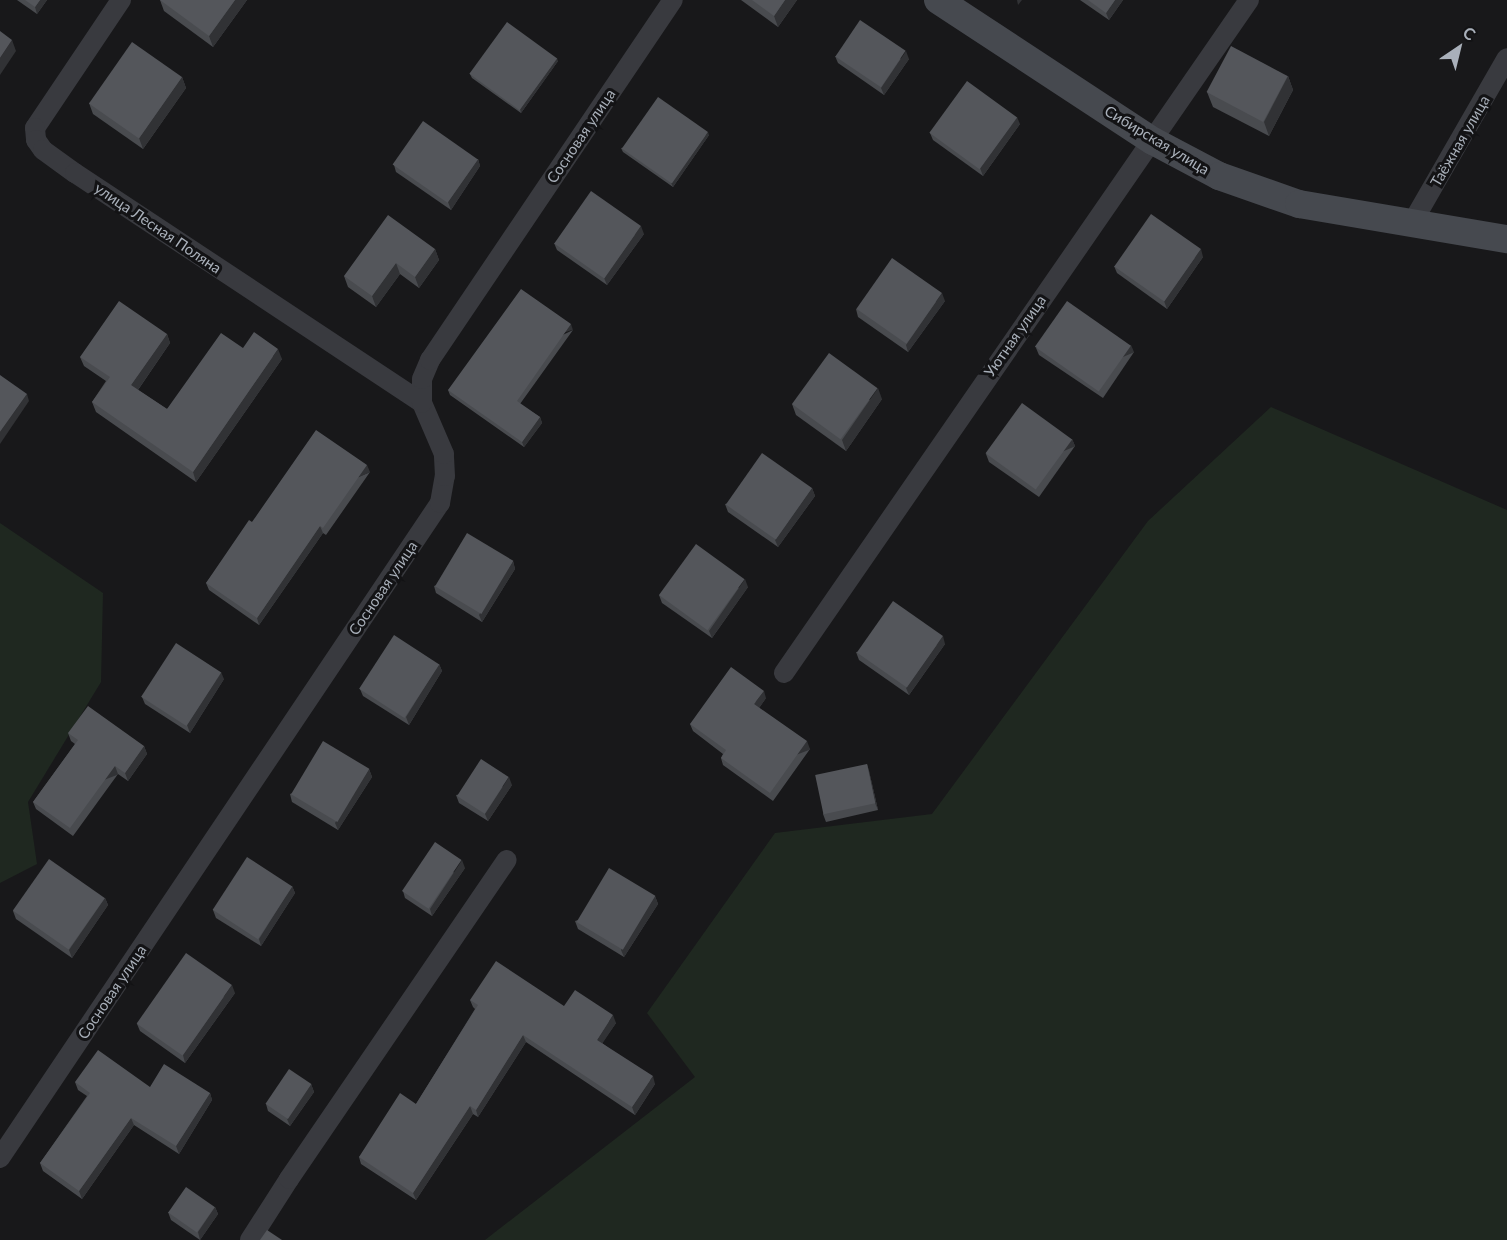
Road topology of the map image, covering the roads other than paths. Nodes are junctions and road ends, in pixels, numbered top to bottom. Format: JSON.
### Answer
{"nodes":[{"id":1,"x":121,"y":0,"type":"edge"},
{"id":2,"x":673,"y":0,"type":"edge"},
{"id":3,"x":938,"y":0,"type":"edge"},
{"id":4,"x":1249,"y":0,"type":"edge"},
{"id":5,"x":1507,"y":58,"type":"edge"},
{"id":6,"x":1153,"y":141,"type":"junction"},
{"id":7,"x":1412,"y":223,"type":"junction"},
{"id":8,"x":1507,"y":238,"type":"edge"},
{"id":9,"x":422,"y":403,"type":"junction"},
{"id":10,"x":784,"y":673,"type":"dead end"},
{"id":11,"x":507,"y":860,"type":"dead end"},
{"id":12,"x":0,"y":1158,"type":"edge"},
{"id":13,"x":250,"y":1240,"type":"edge"}],
"edges":[{"from":1,"to":9,"type":"street","name":"улица Лесная Поляна"},
{"from":2,"to":9,"type":"street","name":"Сосновая улица"},
{"from":3,"to":6,"type":"street","name":"Сибирская улица"},
{"from":4,"to":6,"type":"street","name":"Уютная улица"},
{"from":5,"to":7,"type":"street","name":"Таёжная улица"},
{"from":6,"to":7,"type":"street","name":"Сибирская улица"},
{"from":6,"to":10,"type":"street","name":"Уютная улица"},
{"from":7,"to":8,"type":"street","name":"Сибирская улица"},
{"from":9,"to":12,"type":"street","name":"Сосновая улица"},
{"from":11,"to":13,"type":"street"}]}
